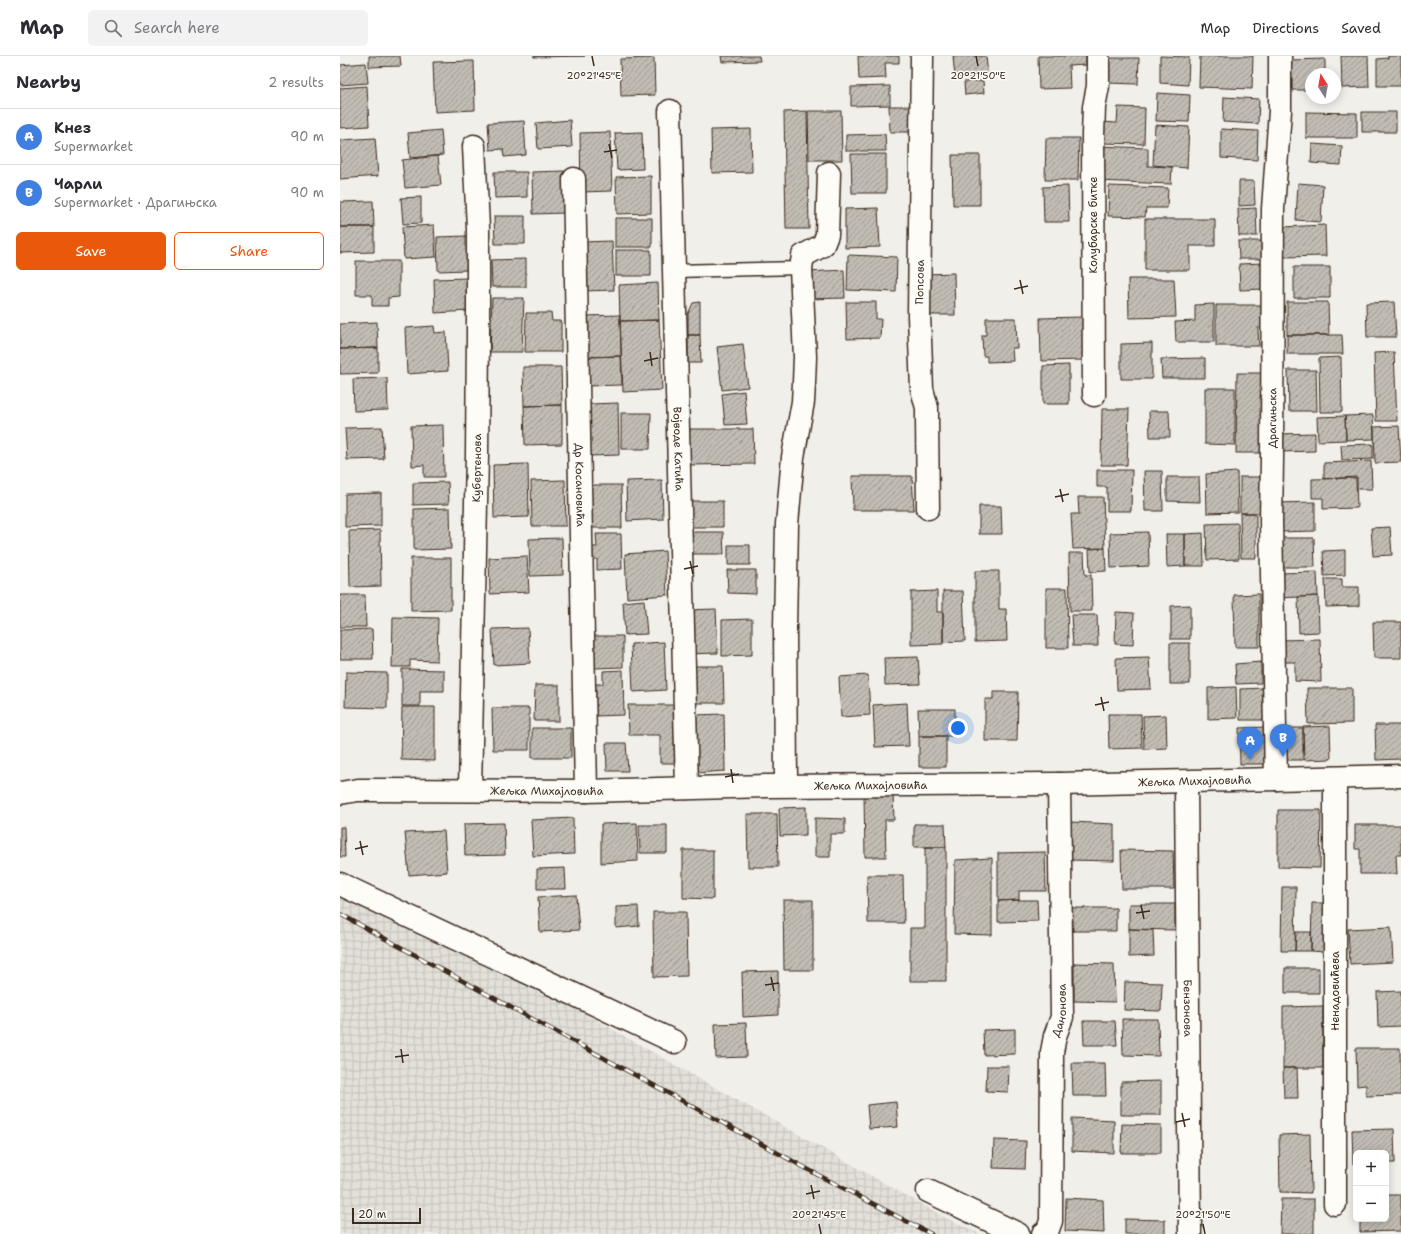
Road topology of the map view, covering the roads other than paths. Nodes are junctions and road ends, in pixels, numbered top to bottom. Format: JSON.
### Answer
{"nodes":[{"id":1,"x":922,"y":56,"type":"edge"},
{"id":2,"x":1098,"y":56,"type":"edge"},
{"id":3,"x":1280,"y":56,"type":"edge"},
{"id":4,"x":670,"y":111,"type":"dead end"},
{"id":5,"x":474,"y":146,"type":"dead end"},
{"id":6,"x":829,"y":173,"type":"dead end"},
{"id":7,"x":574,"y":179,"type":"dead end"},
{"id":8,"x":801,"y":268,"type":"junction"},
{"id":9,"x":674,"y":271,"type":"junction"},
{"id":10,"x":1094,"y":395,"type":"dead end"},
{"id":11,"x":928,"y":508,"type":"dead end"},
{"id":12,"x":1401,"y":776,"type":"edge"},
{"id":13,"x":1335,"y":778,"type":"junction"},
{"id":14,"x":1276,"y":779,"type":"junction"},
{"id":15,"x":1186,"y":782,"type":"junction"},
{"id":16,"x":1060,"y":784,"type":"junction"},
{"id":17,"x":786,"y":786,"type":"junction"},
{"id":18,"x":687,"y":788,"type":"junction"},
{"id":19,"x":470,"y":790,"type":"junction"},
{"id":20,"x":586,"y":790,"type":"junction"},
{"id":21,"x":340,"y":793,"type":"edge"},
{"id":22,"x":340,"y":884,"type":"edge"},
{"id":23,"x":675,"y":1042,"type":"dead end"},
{"id":24,"x":928,"y":1190,"type":"dead end"},
{"id":25,"x":1335,"y":1204,"type":"dead end"},
{"id":26,"x":1018,"y":1234,"type":"edge"},
{"id":27,"x":1044,"y":1234,"type":"edge"},
{"id":28,"x":1190,"y":1234,"type":"edge"}],
"edges":[{"from":1,"to":11,"type":"street","name":"Попсова"},
{"from":2,"to":10,"type":"street","name":"Колубарске битке"},
{"from":3,"to":14,"type":"street","name":"Драгињска"},
{"from":4,"to":9,"type":"street","name":"Војводе Катића"},
{"from":5,"to":19,"type":"street","name":"Кубертенова"},
{"from":6,"to":8,"type":"street"},
{"from":7,"to":20,"type":"street","name":"Др Косановића"},
{"from":8,"to":9,"type":"lane"},
{"from":8,"to":17,"type":"street"},
{"from":9,"to":18,"type":"street","name":"Војводе Катића"},
{"from":12,"to":13,"type":"street","name":"Жељка Михајловића"},
{"from":13,"to":14,"type":"street","name":"Жељка Михајловића"},
{"from":13,"to":25,"type":"street","name":"Ненадовићева"},
{"from":14,"to":15,"type":"street","name":"Жељка Михајловића"},
{"from":15,"to":16,"type":"street","name":"Жељка Михајловића"},
{"from":15,"to":28,"type":"street","name":"Бензонова"},
{"from":16,"to":17,"type":"street","name":"Жељка Михајловића"},
{"from":16,"to":27,"type":"street","name":"Данонова"},
{"from":17,"to":18,"type":"street","name":"Жељка Михајловића"},
{"from":18,"to":20,"type":"street","name":"Жељка Михајловића"},
{"from":19,"to":20,"type":"street","name":"Жељка Михајловића"},
{"from":19,"to":21,"type":"street","name":"Жељка Михајловића"},
{"from":22,"to":23,"type":"street"},
{"from":24,"to":26,"type":"street"}]}
